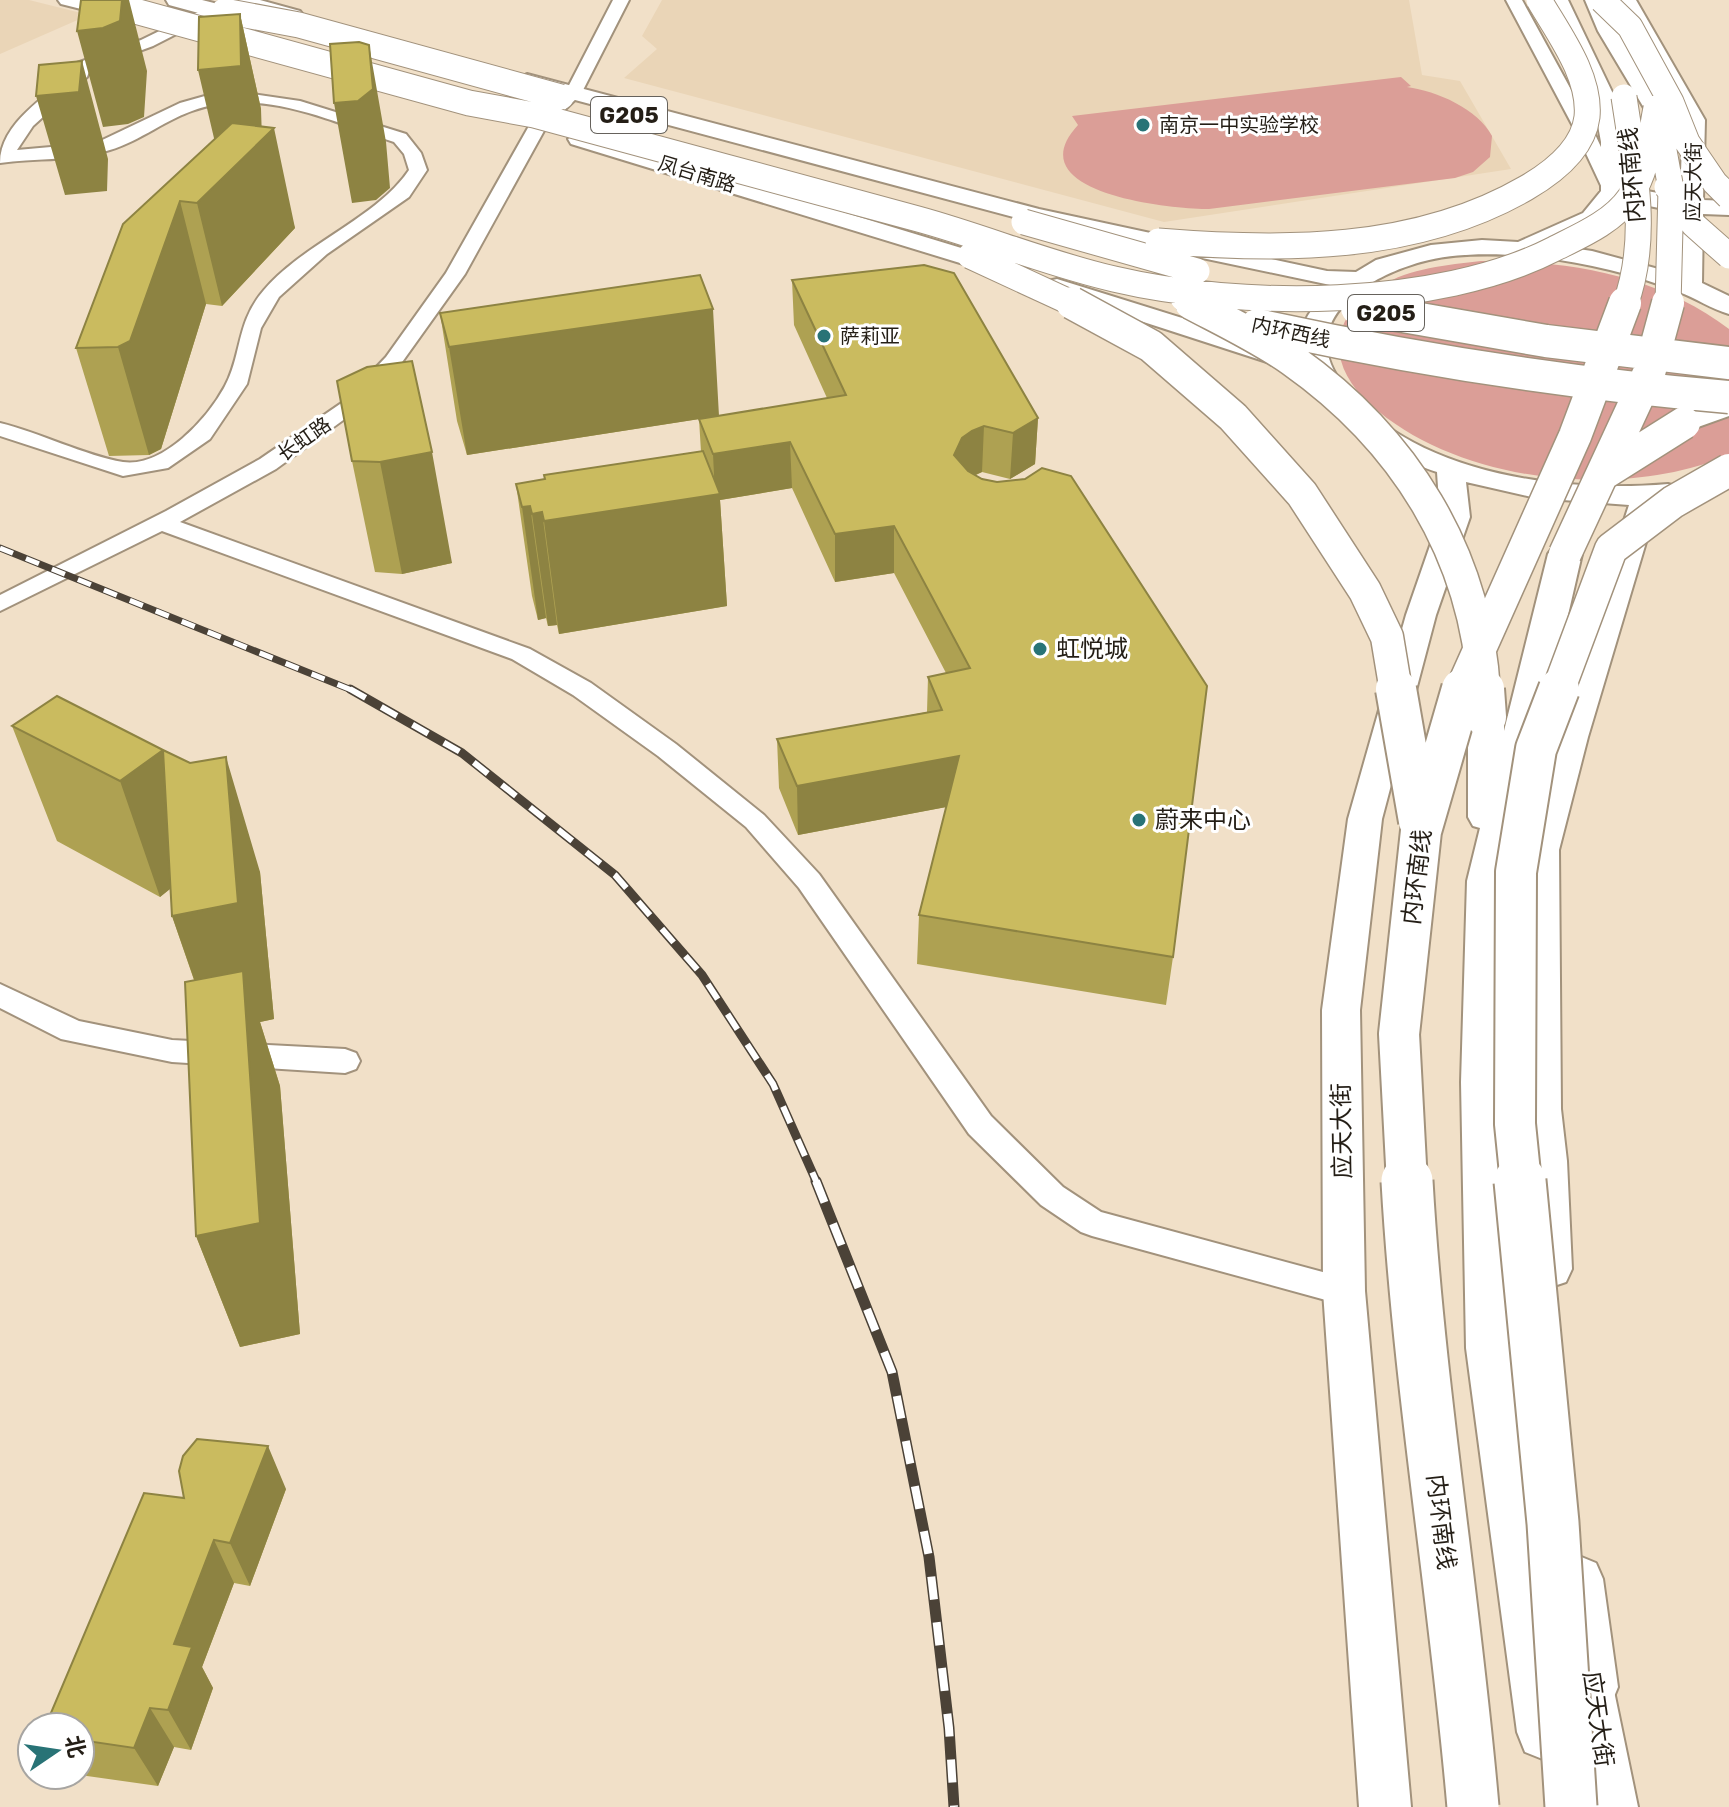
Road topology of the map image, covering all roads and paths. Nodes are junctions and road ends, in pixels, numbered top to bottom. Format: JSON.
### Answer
{"nodes":[{"id":1,"x":68,"y":0,"type":"edge"},
{"id":2,"x":95,"y":0,"type":"edge"},
{"id":3,"x":177,"y":0,"type":"edge"},
{"id":4,"x":236,"y":0,"type":"edge"},
{"id":5,"x":605,"y":0,"type":"edge"},
{"id":6,"x":621,"y":0,"type":"edge"},
{"id":7,"x":1514,"y":0,"type":"edge"},
{"id":8,"x":1539,"y":0,"type":"edge"},
{"id":9,"x":1558,"y":0,"type":"edge"},
{"id":10,"x":1567,"y":0,"type":"edge"},
{"id":11,"x":1599,"y":0,"type":"edge"},
{"id":12,"x":1626,"y":0,"type":"edge"},
{"id":13,"x":206,"y":8,"type":"junction"},
{"id":14,"x":178,"y":28,"type":"junction"},
{"id":15,"x":576,"y":50,"type":"dead end"},
{"id":16,"x":562,"y":86,"type":"junction"},
{"id":17,"x":1624,"y":97,"type":"junction"},
{"id":18,"x":469,"y":103,"type":"junction"},
{"id":19,"x":1656,"y":108,"type":"junction"},
{"id":20,"x":538,"y":126,"type":"junction"},
{"id":21,"x":3,"y":158,"type":"edge"},
{"id":22,"x":1613,"y":192,"type":"junction"},
{"id":23,"x":1729,"y":197,"type":"edge"},
{"id":24,"x":1693,"y":207,"type":"junction"},
{"id":25,"x":1729,"y":208,"type":"edge"},
{"id":26,"x":1051,"y":229,"type":"junction"},
{"id":27,"x":909,"y":233,"type":"junction"},
{"id":28,"x":1522,"y":248,"type":"junction"},
{"id":29,"x":1729,"y":256,"type":"edge"},
{"id":30,"x":1357,"y":279,"type":"junction"},
{"id":31,"x":1689,"y":286,"type":"junction"},
{"id":32,"x":1729,"y":306,"type":"edge"},
{"id":33,"x":1729,"y":363,"type":"edge"},
{"id":34,"x":1319,"y":369,"type":"junction"},
{"id":35,"x":1729,"y":397,"type":"edge"},
{"id":36,"x":1729,"y":405,"type":"edge"},
{"id":37,"x":0,"y":429,"type":"edge"},
{"id":38,"x":1451,"y":468,"type":"junction"},
{"id":39,"x":1729,"y":470,"type":"edge"},
{"id":40,"x":1729,"y":479,"type":"edge"},
{"id":41,"x":1646,"y":496,"type":"junction"},
{"id":42,"x":161,"y":523,"type":"junction"},
{"id":43,"x":1522,"y":552,"type":"junction"},
{"id":44,"x":0,"y":604,"type":"edge"},
{"id":45,"x":1421,"y":831,"type":"junction"},
{"id":46,"x":1487,"y":881,"type":"junction"},
{"id":47,"x":0,"y":995,"type":"edge"},
{"id":48,"x":345,"y":1061,"type":"dead end"},
{"id":49,"x":1344,"y":1291,"type":"junction"},
{"id":50,"x":1553,"y":1523,"type":"junction"},
{"id":51,"x":1385,"y":1807,"type":"edge"},
{"id":52,"x":1473,"y":1807,"type":"edge"},
{"id":53,"x":1556,"y":1807,"type":"edge"},
{"id":54,"x":1571,"y":1807,"type":"edge"},
{"id":55,"x":1610,"y":1807,"type":"edge"}],
"edges":[{"from":1,"to":14,"type":"main road","name":"凤台南路"},
{"from":2,"to":18,"type":"highway","bridge":true},
{"from":3,"to":13,"type":"highway","name":"凤台南路","number":"G205"},
{"from":4,"to":14,"type":"street"},
{"from":4,"to":16,"type":"main road","name":"凤台南路"},
{"from":5,"to":15,"type":"street"},
{"from":6,"to":16,"type":"street"},
{"from":7,"to":22,"type":"street"},
{"from":8,"to":26,"type":"highway","bridge":true},
{"from":9,"to":22,"type":"main road"},
{"from":10,"to":17,"type":"highway","name":"内环南线"},
{"from":11,"to":19,"type":"highway","name":"内环南线"},
{"from":11,"to":23,"type":"highway","bridge":true},
{"from":12,"to":24,"type":"main road","name":"应天大街"},
{"from":13,"to":26,"type":"highway","name":"凤台南路","number":"G205","bridge":true},
{"from":13,"to":46,"type":"highway","bridge":true},
{"from":14,"to":20,"type":"main road","name":"凤台南路"},
{"from":14,"to":21,"type":"street"},
{"from":16,"to":20,"type":"street","name":"长虹路"},
{"from":16,"to":30,"type":"main road","name":"凤台南路"},
{"from":17,"to":29,"type":"highway","bridge":true},
{"from":17,"to":43,"type":"highway","name":"内环南线","bridge":true},
{"from":18,"to":19,"type":"highway","bridge":true},
{"from":18,"to":27,"type":"highway","bridge":true},
{"from":19,"to":46,"type":"highway","name":"内环南线","bridge":true},
{"from":20,"to":34,"type":"main road","name":"凤台南路"},
{"from":20,"to":42,"type":"street","name":"长虹路"},
{"from":21,"to":37,"type":"street"},
{"from":22,"to":24,"type":"main road"},
{"from":22,"to":28,"type":"main road"},
{"from":24,"to":25,"type":"main road"},
{"from":24,"to":31,"type":"main road","name":"应天大街"},
{"from":26,"to":33,"type":"highway","name":"内环西线","number":"G205","bridge":true},
{"from":27,"to":35,"type":"highway","name":"内环西线","bridge":true},
{"from":27,"to":45,"type":"highway","bridge":true},
{"from":28,"to":30,"type":"main road"},
{"from":28,"to":31,"type":"main road"},
{"from":30,"to":34,"type":"main road"},
{"from":31,"to":32,"type":"main road"},
{"from":34,"to":38,"type":"main road"},
{"from":36,"to":43,"type":"highway","bridge":true},
{"from":38,"to":41,"type":"main road"},
{"from":38,"to":49,"type":"main road","name":"应天大街"},
{"from":39,"to":50,"type":"highway","bridge":true},
{"from":40,"to":41,"type":"main road"},
{"from":41,"to":55,"type":"main road","name":"应天大街"},
{"from":42,"to":44,"type":"street","name":"长虹路"},
{"from":42,"to":49,"type":"street"},
{"from":43,"to":45,"type":"highway","name":"内环南线","bridge":true},
{"from":45,"to":52,"type":"highway","name":"内环南线","bridge":true},
{"from":46,"to":53,"type":"highway","name":"内环南线"},
{"from":47,"to":48,"type":"street"},
{"from":49,"to":51,"type":"main road","name":"应天大街"},
{"from":50,"to":54,"type":"highway","bridge":true},
{"from":50,"to":55,"type":"highway","bridge":true}]}
